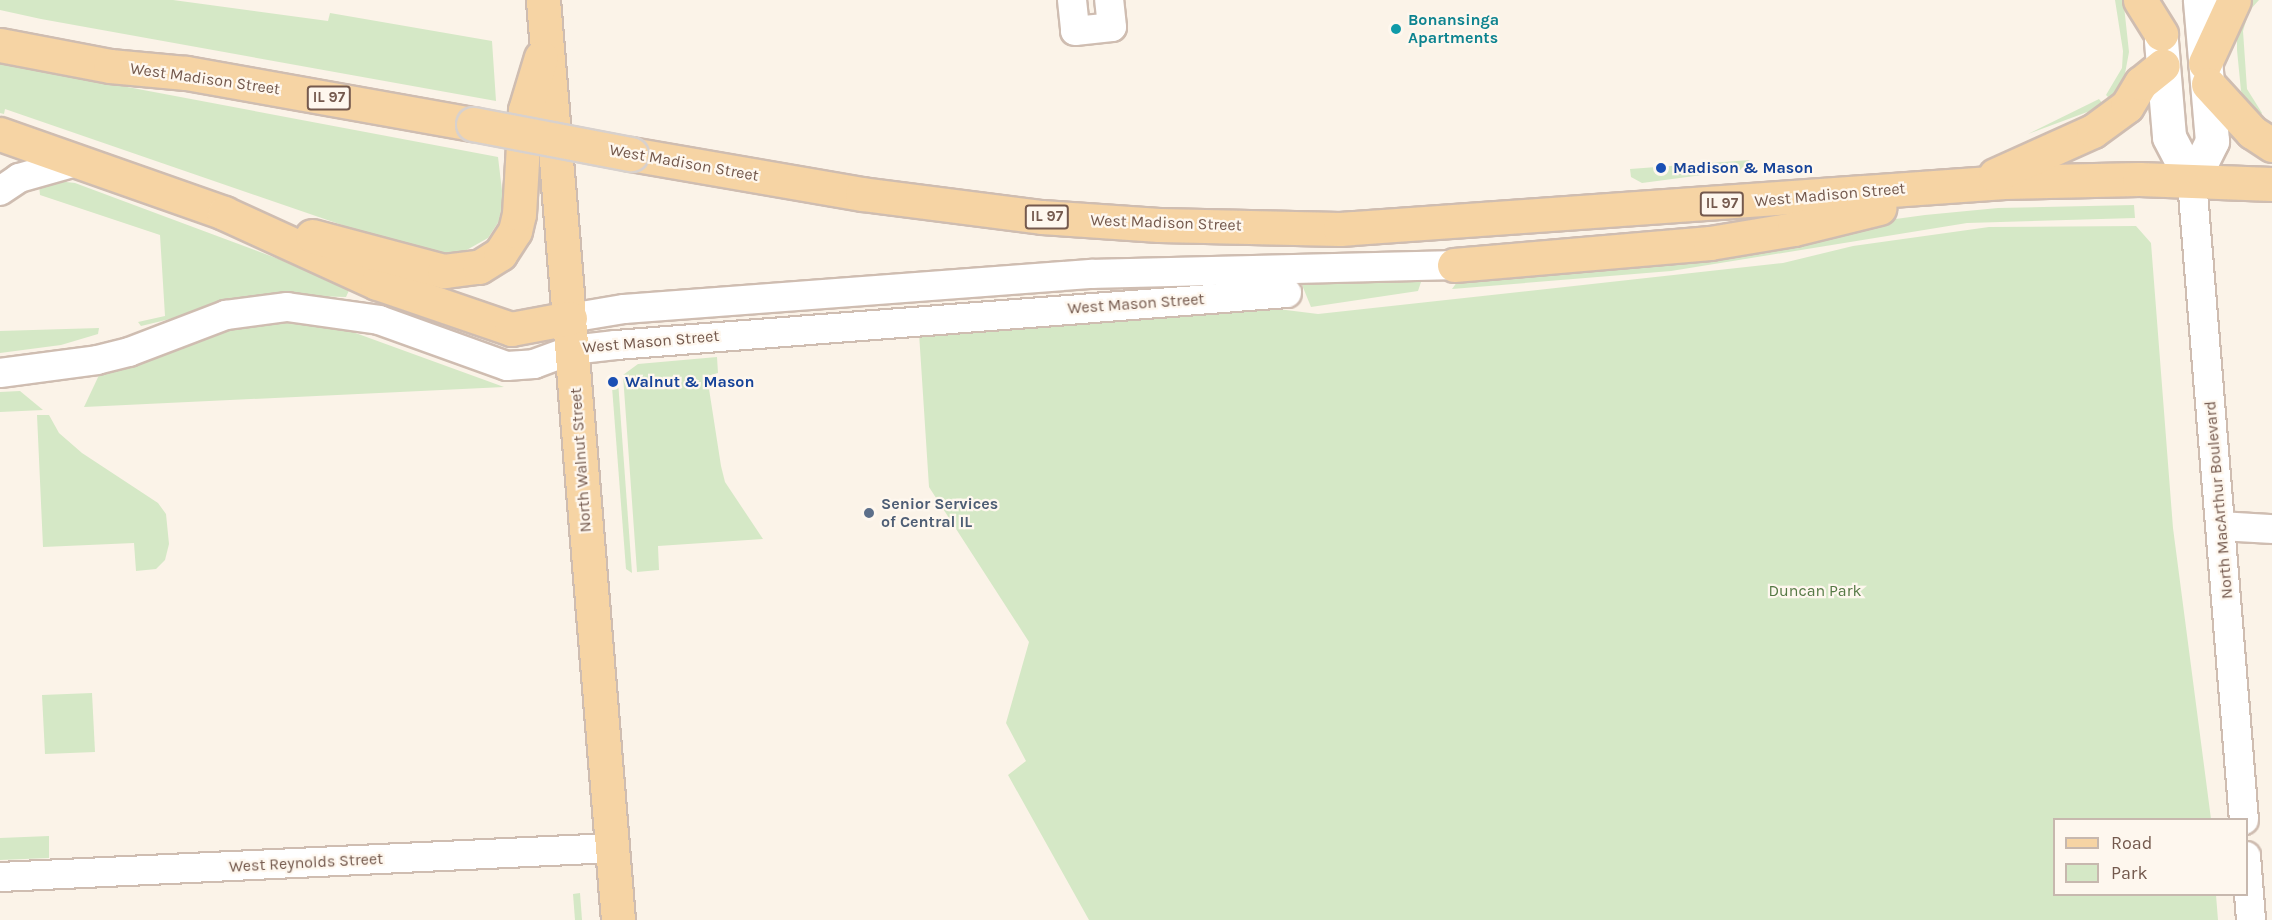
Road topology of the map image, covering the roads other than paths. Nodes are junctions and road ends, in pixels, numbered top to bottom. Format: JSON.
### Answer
{"nodes":[{"id":1,"x":543,"y":0,"type":"edge"},
{"id":2,"x":1072,"y":0,"type":"edge"},
{"id":3,"x":1109,"y":0,"type":"edge"},
{"id":4,"x":2140,"y":0,"type":"edge"},
{"id":5,"x":2158,"y":0,"type":"edge"},
{"id":6,"x":2200,"y":0,"type":"edge"},
{"id":7,"x":2234,"y":0,"type":"edge"},
{"id":8,"x":0,"y":23,"type":"edge"},
{"id":9,"x":546,"y":41,"type":"junction"},
{"id":10,"x":0,"y":45,"type":"edge"},
{"id":11,"x":2162,"y":50,"type":"junction"},
{"id":12,"x":186,"y":73,"type":"junction"},
{"id":13,"x":2207,"y":74,"type":"junction"},
{"id":14,"x":0,"y":134,"type":"edge"},
{"id":15,"x":2272,"y":145,"type":"edge"},
{"id":16,"x":76,"y":162,"type":"junction"},
{"id":17,"x":2192,"y":181,"type":"junction"},
{"id":18,"x":1976,"y":183,"type":"junction"},
{"id":19,"x":2272,"y":184,"type":"edge"},
{"id":20,"x":0,"y":191,"type":"edge"},
{"id":21,"x":224,"y":213,"type":"junction"},
{"id":22,"x":1454,"y":265,"type":"joint"},
{"id":23,"x":1287,"y":293,"type":"dead end"},
{"id":24,"x":570,"y":318,"type":"junction"},
{"id":25,"x":572,"y":350,"type":"junction"},
{"id":26,"x":0,"y":373,"type":"edge"},
{"id":27,"x":2221,"y":526,"type":"junction"},
{"id":28,"x":2272,"y":529,"type":"edge"},
{"id":29,"x":2244,"y":818,"type":"edge"},
{"id":30,"x":612,"y":848,"type":"junction"},
{"id":31,"x":2248,"y":872,"type":"edge"},
{"id":32,"x":0,"y":877,"type":"edge"},
{"id":33,"x":618,"y":920,"type":"edge"},
{"id":34,"x":2251,"y":920,"type":"edge"}],
"edges":[{"from":1,"to":9,"type":"main road","name":"North Walnut Street"},
{"from":2,"to":3,"type":"street"},
{"from":4,"to":11,"type":"main road"},
{"from":5,"to":11,"type":"main road","name":"North MacArthur Boulevard"},
{"from":6,"to":13,"type":"main road"},
{"from":7,"to":13,"type":"main road"},
{"from":8,"to":12,"type":"main road"},
{"from":9,"to":21,"type":"main road"},
{"from":9,"to":24,"type":"main road","name":"North Walnut Street"},
{"from":10,"to":12,"type":"main road","name":"West Madison Street","number":"IL 97"},
{"from":11,"to":17,"type":"main road","name":"North MacArthur Boulevard"},
{"from":11,"to":18,"type":"main road"},
{"from":12,"to":18,"type":"main road","name":"West Madison Street","number":"IL 97","bridge":true},
{"from":13,"to":15,"type":"main road"},
{"from":13,"to":17,"type":"main road"},
{"from":14,"to":16,"type":"main road"},
{"from":16,"to":20,"type":"street"},
{"from":16,"to":21,"type":"main road"},
{"from":17,"to":18,"type":"main road","name":"West Madison Street","number":"IL 97"},
{"from":17,"to":19,"type":"main road","name":"West Madison Street","number":"IL 97"},
{"from":17,"to":27,"type":"street","name":"North MacArthur Boulevard"},
{"from":18,"to":22,"type":"main road"},
{"from":21,"to":24,"type":"main road"},
{"from":22,"to":24,"type":"street","name":"West Mason Street"},
{"from":23,"to":25,"type":"street","name":"West Mason Street"},
{"from":24,"to":25,"type":"main road","name":"North Walnut Street"},
{"from":25,"to":26,"type":"street","name":"West Mason Street"},
{"from":25,"to":30,"type":"main road","name":"North Walnut Street"},
{"from":27,"to":28,"type":"street"},
{"from":27,"to":29,"type":"street","name":"North MacArthur Boulevard"},
{"from":30,"to":32,"type":"street","name":"West Reynolds Street"},
{"from":30,"to":33,"type":"main road","name":"North Walnut Street"},
{"from":31,"to":34,"type":"street"}]}
